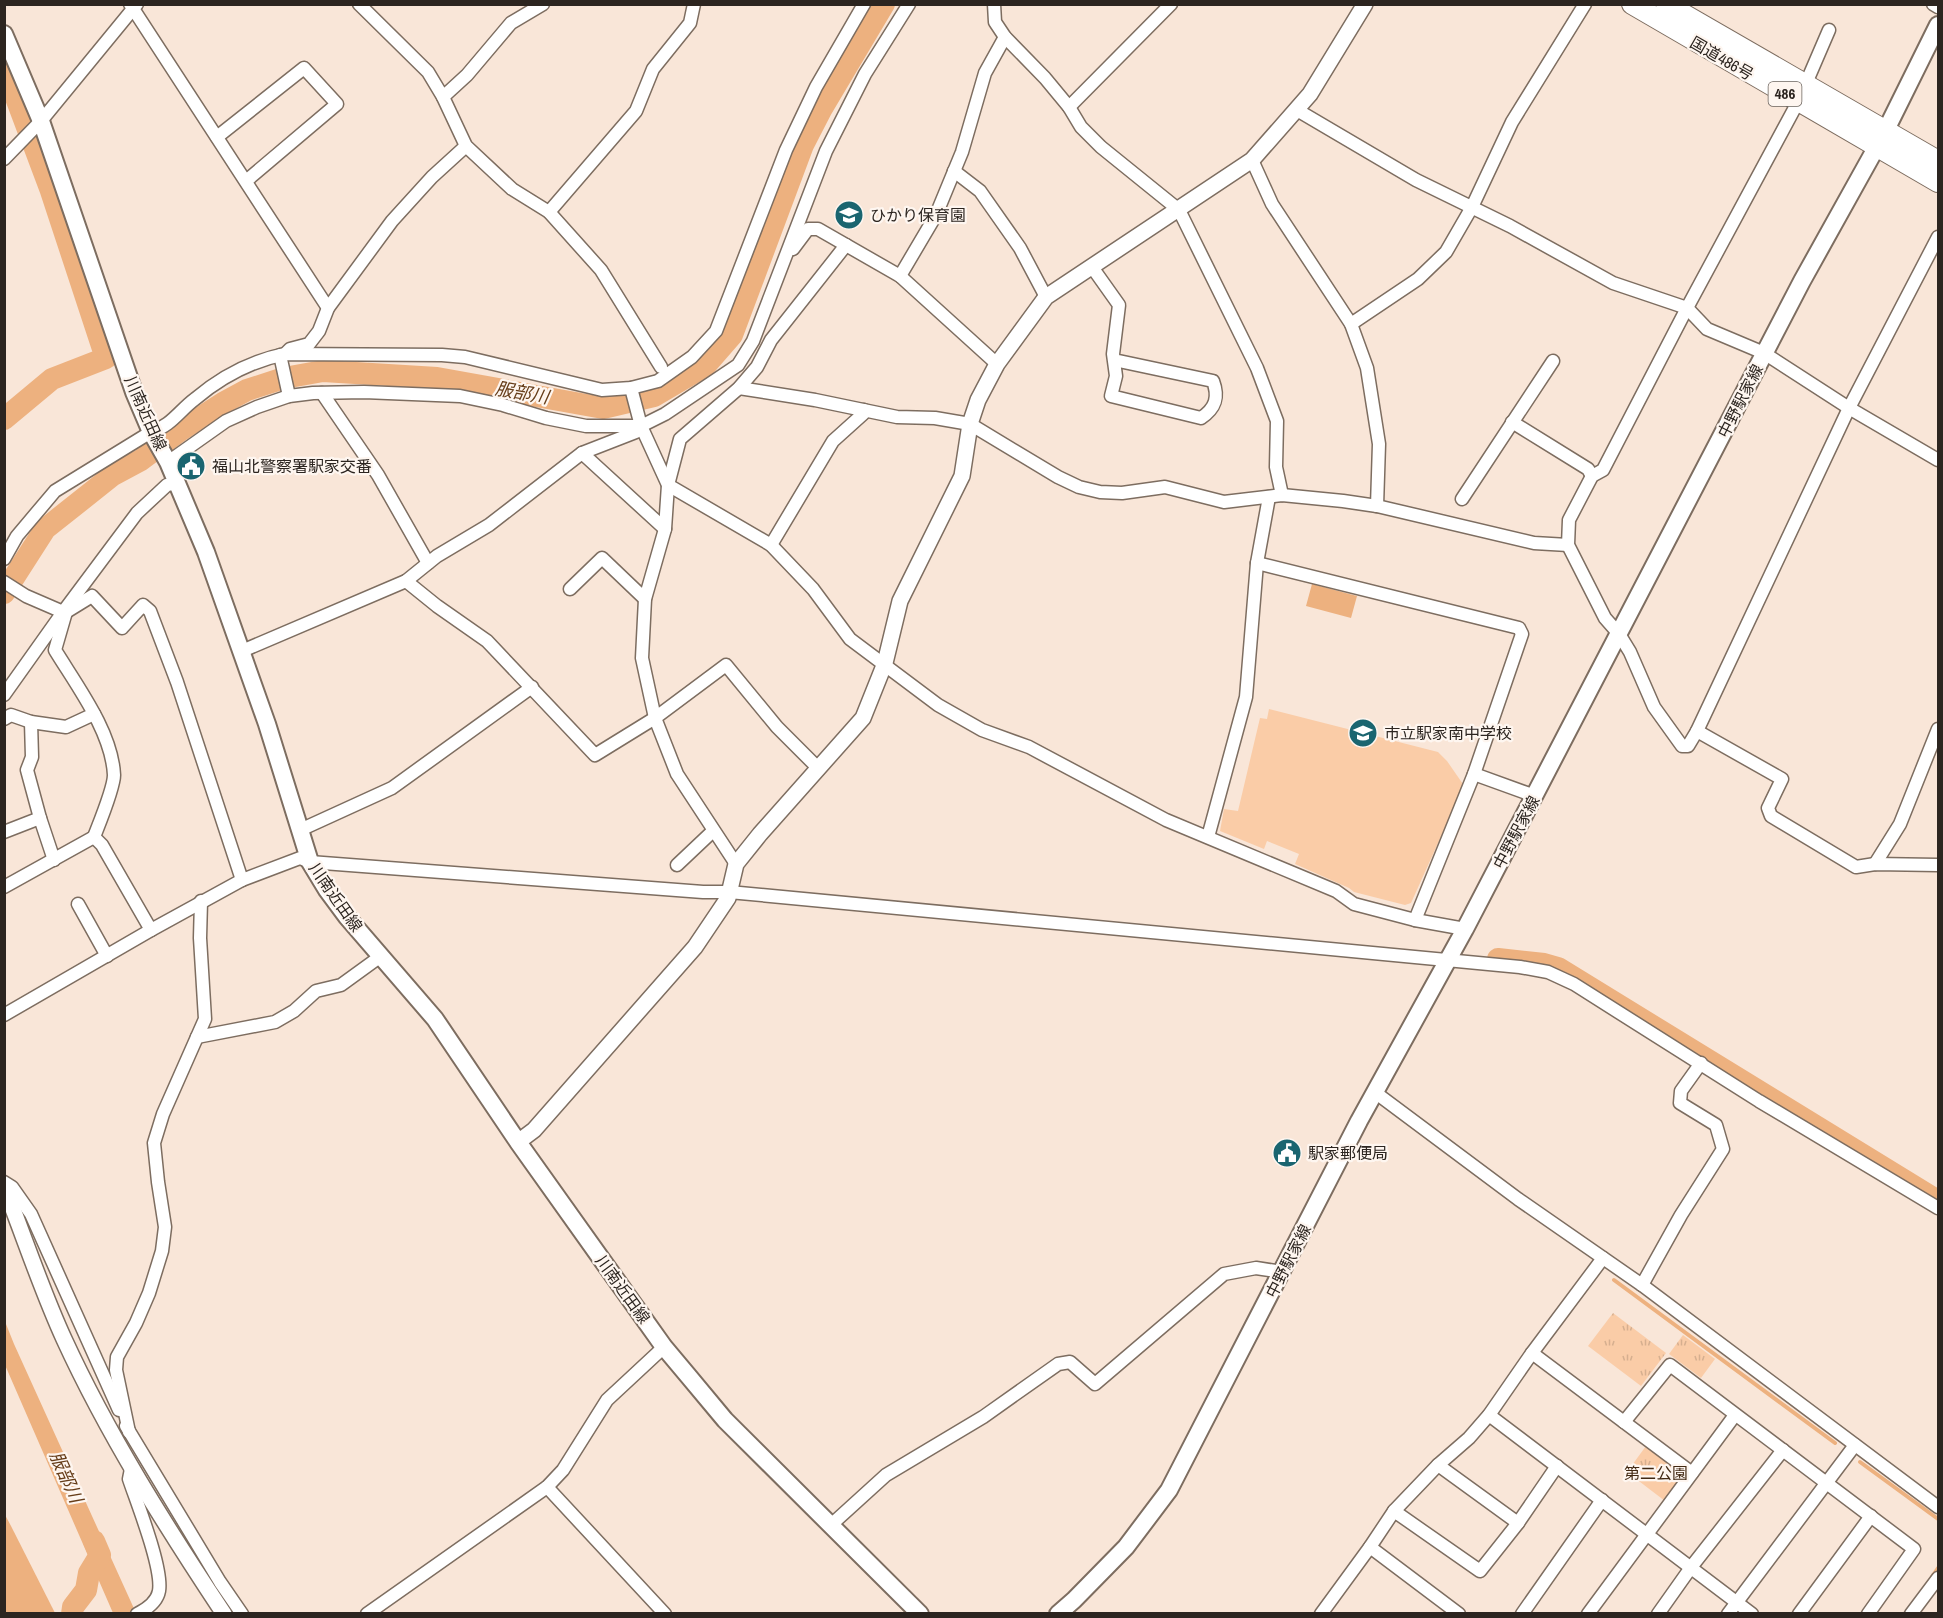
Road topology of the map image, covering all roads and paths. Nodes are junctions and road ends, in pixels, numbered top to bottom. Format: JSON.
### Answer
{"nodes":[{"id":1,"x":360,"y":4,"type":"edge"},
{"id":2,"x":543,"y":4,"type":"edge"},
{"id":3,"x":694,"y":4,"type":"edge"},
{"id":4,"x":864,"y":4,"type":"edge"},
{"id":5,"x":909,"y":4,"type":"edge"},
{"id":6,"x":994,"y":4,"type":"edge"},
{"id":7,"x":1171,"y":4,"type":"edge"},
{"id":8,"x":1365,"y":4,"type":"edge"},
{"id":9,"x":1585,"y":4,"type":"edge"},
{"id":10,"x":1632,"y":4,"type":"edge"},
{"id":11,"x":1666,"y":4,"type":"edge"},
{"id":12,"x":1933,"y":4,"type":"edge"},
{"id":13,"x":133,"y":6,"type":"edge"},
{"id":14,"x":1938,"y":8,"type":"edge"},
{"id":15,"x":1938,"y":26,"type":"edge"},
{"id":16,"x":1829,"y":30,"type":"dead end"},
{"id":17,"x":4,"y":33,"type":"edge"},
{"id":18,"x":1005,"y":37,"type":"junction"},
{"id":19,"x":1802,"y":94,"type":"junction"},
{"id":20,"x":442,"y":97,"type":"junction"},
{"id":21,"x":1069,"y":107,"type":"junction"},
{"id":22,"x":1297,"y":110,"type":"junction"},
{"id":23,"x":41,"y":120,"type":"junction"},
{"id":24,"x":216,"y":137,"type":"junction"},
{"id":25,"x":1882,"y":139,"type":"junction"},
{"id":26,"x":466,"y":147,"type":"junction"},
{"id":27,"x":4,"y":159,"type":"edge"},
{"id":28,"x":1252,"y":160,"type":"junction"},
{"id":29,"x":1938,"y":161,"type":"edge"},
{"id":30,"x":954,"y":171,"type":"junction"},
{"id":31,"x":246,"y":182,"type":"junction"},
{"id":32,"x":1938,"y":182,"type":"edge"},
{"id":33,"x":1472,"y":207,"type":"junction"},
{"id":34,"x":1179,"y":210,"type":"junction"},
{"id":35,"x":549,"y":212,"type":"junction"},
{"id":36,"x":1938,"y":237,"type":"edge"},
{"id":37,"x":846,"y":245,"type":"junction"},
{"id":38,"x":784,"y":259,"type":"junction"},
{"id":39,"x":1092,"y":267,"type":"junction"},
{"id":40,"x":900,"y":276,"type":"junction"},
{"id":41,"x":1046,"y":297,"type":"junction"},
{"id":42,"x":328,"y":308,"type":"junction"},
{"id":43,"x":1687,"y":308,"type":"junction"},
{"id":44,"x":1351,"y":324,"type":"junction"},
{"id":45,"x":1764,"y":353,"type":"junction"},
{"id":46,"x":282,"y":357,"type":"junction"},
{"id":47,"x":692,"y":357,"type":"junction"},
{"id":48,"x":1114,"y":360,"type":"junction"},
{"id":49,"x":1553,"y":361,"type":"dead end"},
{"id":50,"x":997,"y":364,"type":"junction"},
{"id":51,"x":661,"y":367,"type":"junction"},
{"id":52,"x":631,"y":388,"type":"junction"},
{"id":53,"x":739,"y":388,"type":"junction"},
{"id":54,"x":289,"y":393,"type":"junction"},
{"id":55,"x":321,"y":393,"type":"junction"},
{"id":56,"x":1849,"y":408,"type":"junction"},
{"id":57,"x":864,"y":410,"type":"junction"},
{"id":58,"x":1512,"y":422,"type":"junction"},
{"id":59,"x":640,"y":423,"type":"junction"},
{"id":60,"x":970,"y":424,"type":"junction"},
{"id":61,"x":153,"y":435,"type":"junction"},
{"id":62,"x":582,"y":453,"type":"junction"},
{"id":63,"x":167,"y":460,"type":"junction"},
{"id":64,"x":1938,"y":460,"type":"edge"},
{"id":65,"x":1592,"y":476,"type":"junction"},
{"id":66,"x":177,"y":483,"type":"junction"},
{"id":67,"x":669,"y":484,"type":"junction"},
{"id":68,"x":1282,"y":495,"type":"junction"},
{"id":69,"x":1269,"y":496,"type":"junction"},
{"id":70,"x":1462,"y":499,"type":"dead end"},
{"id":71,"x":1377,"y":506,"type":"junction"},
{"id":72,"x":665,"y":529,"type":"junction"},
{"id":73,"x":771,"y":545,"type":"junction"},
{"id":74,"x":1568,"y":545,"type":"junction"},
{"id":75,"x":4,"y":559,"type":"edge"},
{"id":76,"x":428,"y":563,"type":"junction"},
{"id":77,"x":1257,"y":563,"type":"junction"},
{"id":78,"x":406,"y":581,"type":"junction"},
{"id":79,"x":4,"y":582,"type":"edge"},
{"id":80,"x":570,"y":589,"type":"dead end"},
{"id":81,"x":645,"y":599,"type":"junction"},
{"id":82,"x":65,"y":612,"type":"junction"},
{"id":83,"x":1619,"y":634,"type":"junction"},
{"id":84,"x":242,"y":651,"type":"junction"},
{"id":85,"x":885,"y":663,"type":"junction"},
{"id":86,"x":532,"y":687,"type":"junction"},
{"id":87,"x":4,"y":695,"type":"edge"},
{"id":88,"x":94,"y":714,"type":"junction"},
{"id":89,"x":655,"y":718,"type":"junction"},
{"id":90,"x":4,"y":719,"type":"edge"},
{"id":91,"x":31,"y":722,"type":"junction"},
{"id":92,"x":1938,"y":729,"type":"edge"},
{"id":93,"x":1696,"y":730,"type":"junction"},
{"id":94,"x":819,"y":769,"type":"junction"},
{"id":95,"x":1474,"y":774,"type":"junction"},
{"id":96,"x":1534,"y":796,"type":"junction"},
{"id":97,"x":40,"y":818,"type":"junction"},
{"id":98,"x":300,"y":830,"type":"junction"},
{"id":99,"x":713,"y":831,"type":"junction"},
{"id":100,"x":4,"y":832,"type":"edge"},
{"id":101,"x":94,"y":837,"type":"junction"},
{"id":102,"x":1208,"y":837,"type":"junction"},
{"id":103,"x":54,"y":860,"type":"junction"},
{"id":104,"x":310,"y":862,"type":"junction"},
{"id":105,"x":736,"y":864,"type":"junction"},
{"id":106,"x":1875,"y":864,"type":"junction"},
{"id":107,"x":677,"y":865,"type":"dead end"},
{"id":108,"x":1938,"y":865,"type":"edge"},
{"id":109,"x":242,"y":880,"type":"junction"},
{"id":110,"x":4,"y":887,"type":"edge"},
{"id":111,"x":729,"y":892,"type":"junction"},
{"id":112,"x":201,"y":901,"type":"junction"},
{"id":113,"x":78,"y":904,"type":"dead end"},
{"id":114,"x":1415,"y":920,"type":"junction"},
{"id":115,"x":1464,"y":929,"type":"junction"},
{"id":116,"x":151,"y":930,"type":"junction"},
{"id":117,"x":107,"y":956,"type":"junction"},
{"id":118,"x":381,"y":956,"type":"junction"},
{"id":119,"x":1450,"y":956,"type":"junction"},
{"id":120,"x":4,"y":1015,"type":"edge"},
{"id":121,"x":197,"y":1037,"type":"junction"},
{"id":122,"x":1701,"y":1063,"type":"junction"},
{"id":123,"x":1376,"y":1093,"type":"junction"},
{"id":124,"x":518,"y":1142,"type":"junction"},
{"id":125,"x":4,"y":1184,"type":"edge"},
{"id":126,"x":1938,"y":1208,"type":"edge"},
{"id":127,"x":1603,"y":1258,"type":"junction"},
{"id":128,"x":1282,"y":1272,"type":"junction"},
{"id":129,"x":1642,"y":1285,"type":"junction"},
{"id":130,"x":664,"y":1347,"type":"junction"},
{"id":131,"x":1532,"y":1353,"type":"junction"},
{"id":132,"x":1489,"y":1415,"type":"junction"},
{"id":133,"x":1735,"y":1416,"type":"junction"},
{"id":134,"x":1624,"y":1422,"type":"junction"},
{"id":135,"x":129,"y":1432,"type":"junction"},
{"id":136,"x":1855,"y":1445,"type":"junction"},
{"id":137,"x":1783,"y":1450,"type":"junction"},
{"id":138,"x":1438,"y":1465,"type":"junction"},
{"id":139,"x":1557,"y":1466,"type":"junction"},
{"id":140,"x":131,"y":1469,"type":"junction"},
{"id":141,"x":1692,"y":1473,"type":"junction"},
{"id":142,"x":1826,"y":1482,"type":"junction"},
{"id":143,"x":547,"y":1487,"type":"junction"},
{"id":144,"x":1602,"y":1500,"type":"junction"},
{"id":145,"x":1938,"y":1507,"type":"edge"},
{"id":146,"x":1394,"y":1511,"type":"junction"},
{"id":147,"x":1871,"y":1516,"type":"junction"},
{"id":148,"x":1518,"y":1523,"type":"junction"},
{"id":149,"x":831,"y":1525,"type":"junction"},
{"id":150,"x":1647,"y":1533,"type":"junction"},
{"id":151,"x":1370,"y":1547,"type":"junction"},
{"id":152,"x":1692,"y":1566,"type":"junction"},
{"id":153,"x":1938,"y":1578,"type":"edge"},
{"id":154,"x":1736,"y":1602,"type":"junction"},
{"id":155,"x":143,"y":1611,"type":"edge"},
{"id":156,"x":224,"y":1614,"type":"edge"},
{"id":157,"x":242,"y":1614,"type":"edge"},
{"id":158,"x":367,"y":1614,"type":"edge"},
{"id":159,"x":665,"y":1614,"type":"edge"},
{"id":160,"x":920,"y":1614,"type":"edge"},
{"id":161,"x":1058,"y":1614,"type":"edge"},
{"id":162,"x":1321,"y":1614,"type":"edge"},
{"id":163,"x":1459,"y":1614,"type":"edge"},
{"id":164,"x":1522,"y":1614,"type":"edge"},
{"id":165,"x":1588,"y":1614,"type":"edge"},
{"id":166,"x":1658,"y":1614,"type":"edge"},
{"id":167,"x":1728,"y":1614,"type":"edge"},
{"id":168,"x":1752,"y":1614,"type":"edge"},
{"id":169,"x":1799,"y":1614,"type":"edge"},
{"id":170,"x":1868,"y":1614,"type":"edge"},
{"id":171,"x":1911,"y":1614,"type":"edge"}],
"edges":[{"from":1,"to":20,"type":"street"},
{"from":2,"to":20,"type":"street"},
{"from":3,"to":35,"type":"street"},
{"from":4,"to":47,"type":"street"},
{"from":5,"to":38,"type":"street"},
{"from":6,"to":18,"type":"street"},
{"from":7,"to":21,"type":"street"},
{"from":8,"to":22,"type":"street"},
{"from":9,"to":33,"type":"street"},
{"from":10,"to":19,"type":"highway","name":"国道486号","number":"486"},
{"from":11,"to":19,"type":"highway","name":"国道486号","number":"486"},
{"from":12,"to":14,"type":"street"},
{"from":13,"to":23,"type":"street"},
{"from":13,"to":24,"type":"street"},
{"from":15,"to":25,"type":"main road","name":"中野駅家線"},
{"from":16,"to":19,"type":"street"},
{"from":17,"to":23,"type":"main road","name":"川南近田線"},
{"from":18,"to":21,"type":"street"},
{"from":18,"to":30,"type":"street"},
{"from":19,"to":25,"type":"highway","name":"国道486号","number":"486"},
{"from":19,"to":43,"type":"street"},
{"from":20,"to":26,"type":"street"},
{"from":21,"to":34,"type":"street"},
{"from":22,"to":28,"type":"street"},
{"from":22,"to":33,"type":"street"},
{"from":23,"to":27,"type":"street"},
{"from":23,"to":61,"type":"main road","name":"川南近田線"},
{"from":24,"to":31,"type":"street"},
{"from":24,"to":31,"type":"street"},
{"from":25,"to":29,"type":"highway","name":"国道486号","number":"486"},
{"from":25,"to":32,"type":"highway","name":"国道486号","number":"486"},
{"from":25,"to":45,"type":"main road","name":"中野駅家線"},
{"from":26,"to":35,"type":"street"},
{"from":26,"to":42,"type":"street"},
{"from":28,"to":34,"type":"street"},
{"from":28,"to":44,"type":"street"},
{"from":30,"to":40,"type":"street"},
{"from":30,"to":41,"type":"street"},
{"from":31,"to":42,"type":"street"},
{"from":33,"to":43,"type":"street"},
{"from":33,"to":44,"type":"street"},
{"from":34,"to":39,"type":"street"},
{"from":34,"to":68,"type":"street"},
{"from":35,"to":51,"type":"street"},
{"from":36,"to":56,"type":"street"},
{"from":37,"to":38,"type":"street"},
{"from":37,"to":40,"type":"street"},
{"from":37,"to":53,"type":"street"},
{"from":38,"to":59,"type":"street"},
{"from":39,"to":41,"type":"street"},
{"from":39,"to":48,"type":"street"},
{"from":40,"to":50,"type":"street"},
{"from":41,"to":50,"type":"street"},
{"from":42,"to":46,"type":"street"},
{"from":43,"to":45,"type":"street"},
{"from":43,"to":65,"type":"street"},
{"from":44,"to":71,"type":"street"},
{"from":45,"to":56,"type":"street"},
{"from":45,"to":83,"type":"main road","name":"中野駅家線"},
{"from":46,"to":52,"type":"street"},
{"from":46,"to":54,"type":"street"},
{"from":46,"to":61,"type":"street"},
{"from":47,"to":51,"type":"street"},
{"from":47,"to":52,"type":"street"},
{"from":48,"to":48,"type":"street"},
{"from":49,"to":58,"type":"street"},
{"from":50,"to":60,"type":"street"},
{"from":51,"to":52,"type":"street"},
{"from":52,"to":59,"type":"street"},
{"from":53,"to":57,"type":"street"},
{"from":53,"to":67,"type":"street"},
{"from":54,"to":55,"type":"street"},
{"from":54,"to":63,"type":"street"},
{"from":55,"to":59,"type":"street"},
{"from":55,"to":76,"type":"street"},
{"from":56,"to":64,"type":"street"},
{"from":56,"to":93,"type":"street"},
{"from":57,"to":60,"type":"street"},
{"from":57,"to":73,"type":"street"},
{"from":58,"to":65,"type":"street"},
{"from":58,"to":70,"type":"street"},
{"from":59,"to":62,"type":"street"},
{"from":59,"to":67,"type":"street"},
{"from":60,"to":69,"type":"street"},
{"from":60,"to":85,"type":"street"},
{"from":61,"to":63,"type":"main road","name":"川南近田線"},
{"from":61,"to":75,"type":"street"},
{"from":62,"to":72,"type":"street"},
{"from":62,"to":76,"type":"street"},
{"from":63,"to":66,"type":"main road","name":"川南近田線"},
{"from":65,"to":74,"type":"street"},
{"from":66,"to":82,"type":"street"},
{"from":66,"to":84,"type":"main road","name":"川南近田線"},
{"from":67,"to":72,"type":"street"},
{"from":67,"to":73,"type":"street"},
{"from":68,"to":69,"type":"street"},
{"from":68,"to":71,"type":"street"},
{"from":69,"to":77,"type":"street"},
{"from":71,"to":74,"type":"street"},
{"from":72,"to":81,"type":"street"},
{"from":73,"to":85,"type":"street"},
{"from":74,"to":83,"type":"street"},
{"from":76,"to":78,"type":"street"},
{"from":77,"to":95,"type":"street"},
{"from":77,"to":102,"type":"street"},
{"from":78,"to":84,"type":"street"},
{"from":78,"to":86,"type":"street"},
{"from":79,"to":82,"type":"street"},
{"from":80,"to":81,"type":"street"},
{"from":81,"to":89,"type":"street"},
{"from":82,"to":87,"type":"street"},
{"from":82,"to":88,"type":"street"},
{"from":82,"to":109,"type":"street"},
{"from":83,"to":93,"type":"street"},
{"from":83,"to":96,"type":"main road","name":"中野駅家線"},
{"from":84,"to":98,"type":"main road","name":"川南近田線"},
{"from":85,"to":94,"type":"street"},
{"from":85,"to":102,"type":"street"},
{"from":86,"to":89,"type":"street"},
{"from":86,"to":98,"type":"street"},
{"from":88,"to":91,"type":"street"},
{"from":88,"to":101,"type":"street"},
{"from":89,"to":94,"type":"street"},
{"from":89,"to":99,"type":"street"},
{"from":90,"to":91,"type":"street"},
{"from":91,"to":97,"type":"street"},
{"from":92,"to":106,"type":"street"},
{"from":93,"to":106,"type":"street"},
{"from":94,"to":105,"type":"street"},
{"from":95,"to":96,"type":"street"},
{"from":95,"to":114,"type":"street"},
{"from":96,"to":115,"type":"main road","name":"中野駅家線"},
{"from":97,"to":100,"type":"street"},
{"from":97,"to":103,"type":"street"},
{"from":98,"to":104,"type":"main road","name":"川南近田線"},
{"from":99,"to":105,"type":"street"},
{"from":99,"to":107,"type":"street"},
{"from":101,"to":103,"type":"street"},
{"from":101,"to":116,"type":"street"},
{"from":102,"to":114,"type":"street"},
{"from":103,"to":110,"type":"street"},
{"from":104,"to":109,"type":"street"},
{"from":104,"to":111,"type":"street"},
{"from":104,"to":118,"type":"main road","name":"川南近田線"},
{"from":105,"to":111,"type":"street"},
{"from":106,"to":108,"type":"street"},
{"from":109,"to":112,"type":"street"},
{"from":111,"to":119,"type":"street"},
{"from":111,"to":124,"type":"street"},
{"from":112,"to":116,"type":"street"},
{"from":112,"to":121,"type":"street"},
{"from":113,"to":117,"type":"street"},
{"from":114,"to":115,"type":"street"},
{"from":115,"to":119,"type":"main road","name":"中野駅家線"},
{"from":116,"to":117,"type":"street"},
{"from":117,"to":120,"type":"street"},
{"from":118,"to":121,"type":"street"},
{"from":118,"to":124,"type":"main road","name":"川南近田線"},
{"from":119,"to":122,"type":"street"},
{"from":119,"to":123,"type":"main road","name":"中野駅家線"},
{"from":121,"to":135,"type":"street"},
{"from":122,"to":126,"type":"street"},
{"from":122,"to":129,"type":"street"},
{"from":123,"to":127,"type":"street"},
{"from":123,"to":128,"type":"main road","name":"中野駅家線"},
{"from":124,"to":130,"type":"main road","name":"川南近田線"},
{"from":125,"to":135,"type":"street"},
{"from":125,"to":140,"type":"street"},
{"from":127,"to":129,"type":"street"},
{"from":127,"to":131,"type":"street"},
{"from":128,"to":149,"type":"street"},
{"from":128,"to":161,"type":"main road","name":"中野駅家線"},
{"from":129,"to":136,"type":"street"},
{"from":130,"to":143,"type":"street"},
{"from":130,"to":149,"type":"main road","name":"川南近田線"},
{"from":131,"to":132,"type":"street"},
{"from":131,"to":134,"type":"street"},
{"from":132,"to":138,"type":"street"},
{"from":132,"to":139,"type":"street"},
{"from":133,"to":134,"type":"street"},
{"from":133,"to":137,"type":"street"},
{"from":133,"to":141,"type":"street"},
{"from":134,"to":141,"type":"street"},
{"from":135,"to":157,"type":"street"},
{"from":136,"to":142,"type":"street"},
{"from":136,"to":145,"type":"street"},
{"from":137,"to":142,"type":"street"},
{"from":137,"to":152,"type":"street"},
{"from":138,"to":146,"type":"street"},
{"from":138,"to":148,"type":"street"},
{"from":139,"to":144,"type":"street"},
{"from":139,"to":148,"type":"street"},
{"from":140,"to":155,"type":"street"},
{"from":140,"to":156,"type":"street"},
{"from":141,"to":150,"type":"street"},
{"from":142,"to":147,"type":"street"},
{"from":142,"to":154,"type":"street"},
{"from":143,"to":158,"type":"street"},
{"from":143,"to":159,"type":"street"},
{"from":144,"to":150,"type":"street"},
{"from":144,"to":164,"type":"street"},
{"from":146,"to":148,"type":"street"},
{"from":146,"to":151,"type":"street"},
{"from":147,"to":169,"type":"street"},
{"from":147,"to":170,"type":"street"},
{"from":149,"to":160,"type":"main road","name":"川南近田線"},
{"from":150,"to":152,"type":"street"},
{"from":150,"to":165,"type":"street"},
{"from":151,"to":162,"type":"street"},
{"from":151,"to":163,"type":"street"},
{"from":152,"to":154,"type":"street"},
{"from":152,"to":166,"type":"street"},
{"from":153,"to":171,"type":"street"},
{"from":154,"to":167,"type":"street"},
{"from":154,"to":168,"type":"street"}]}
